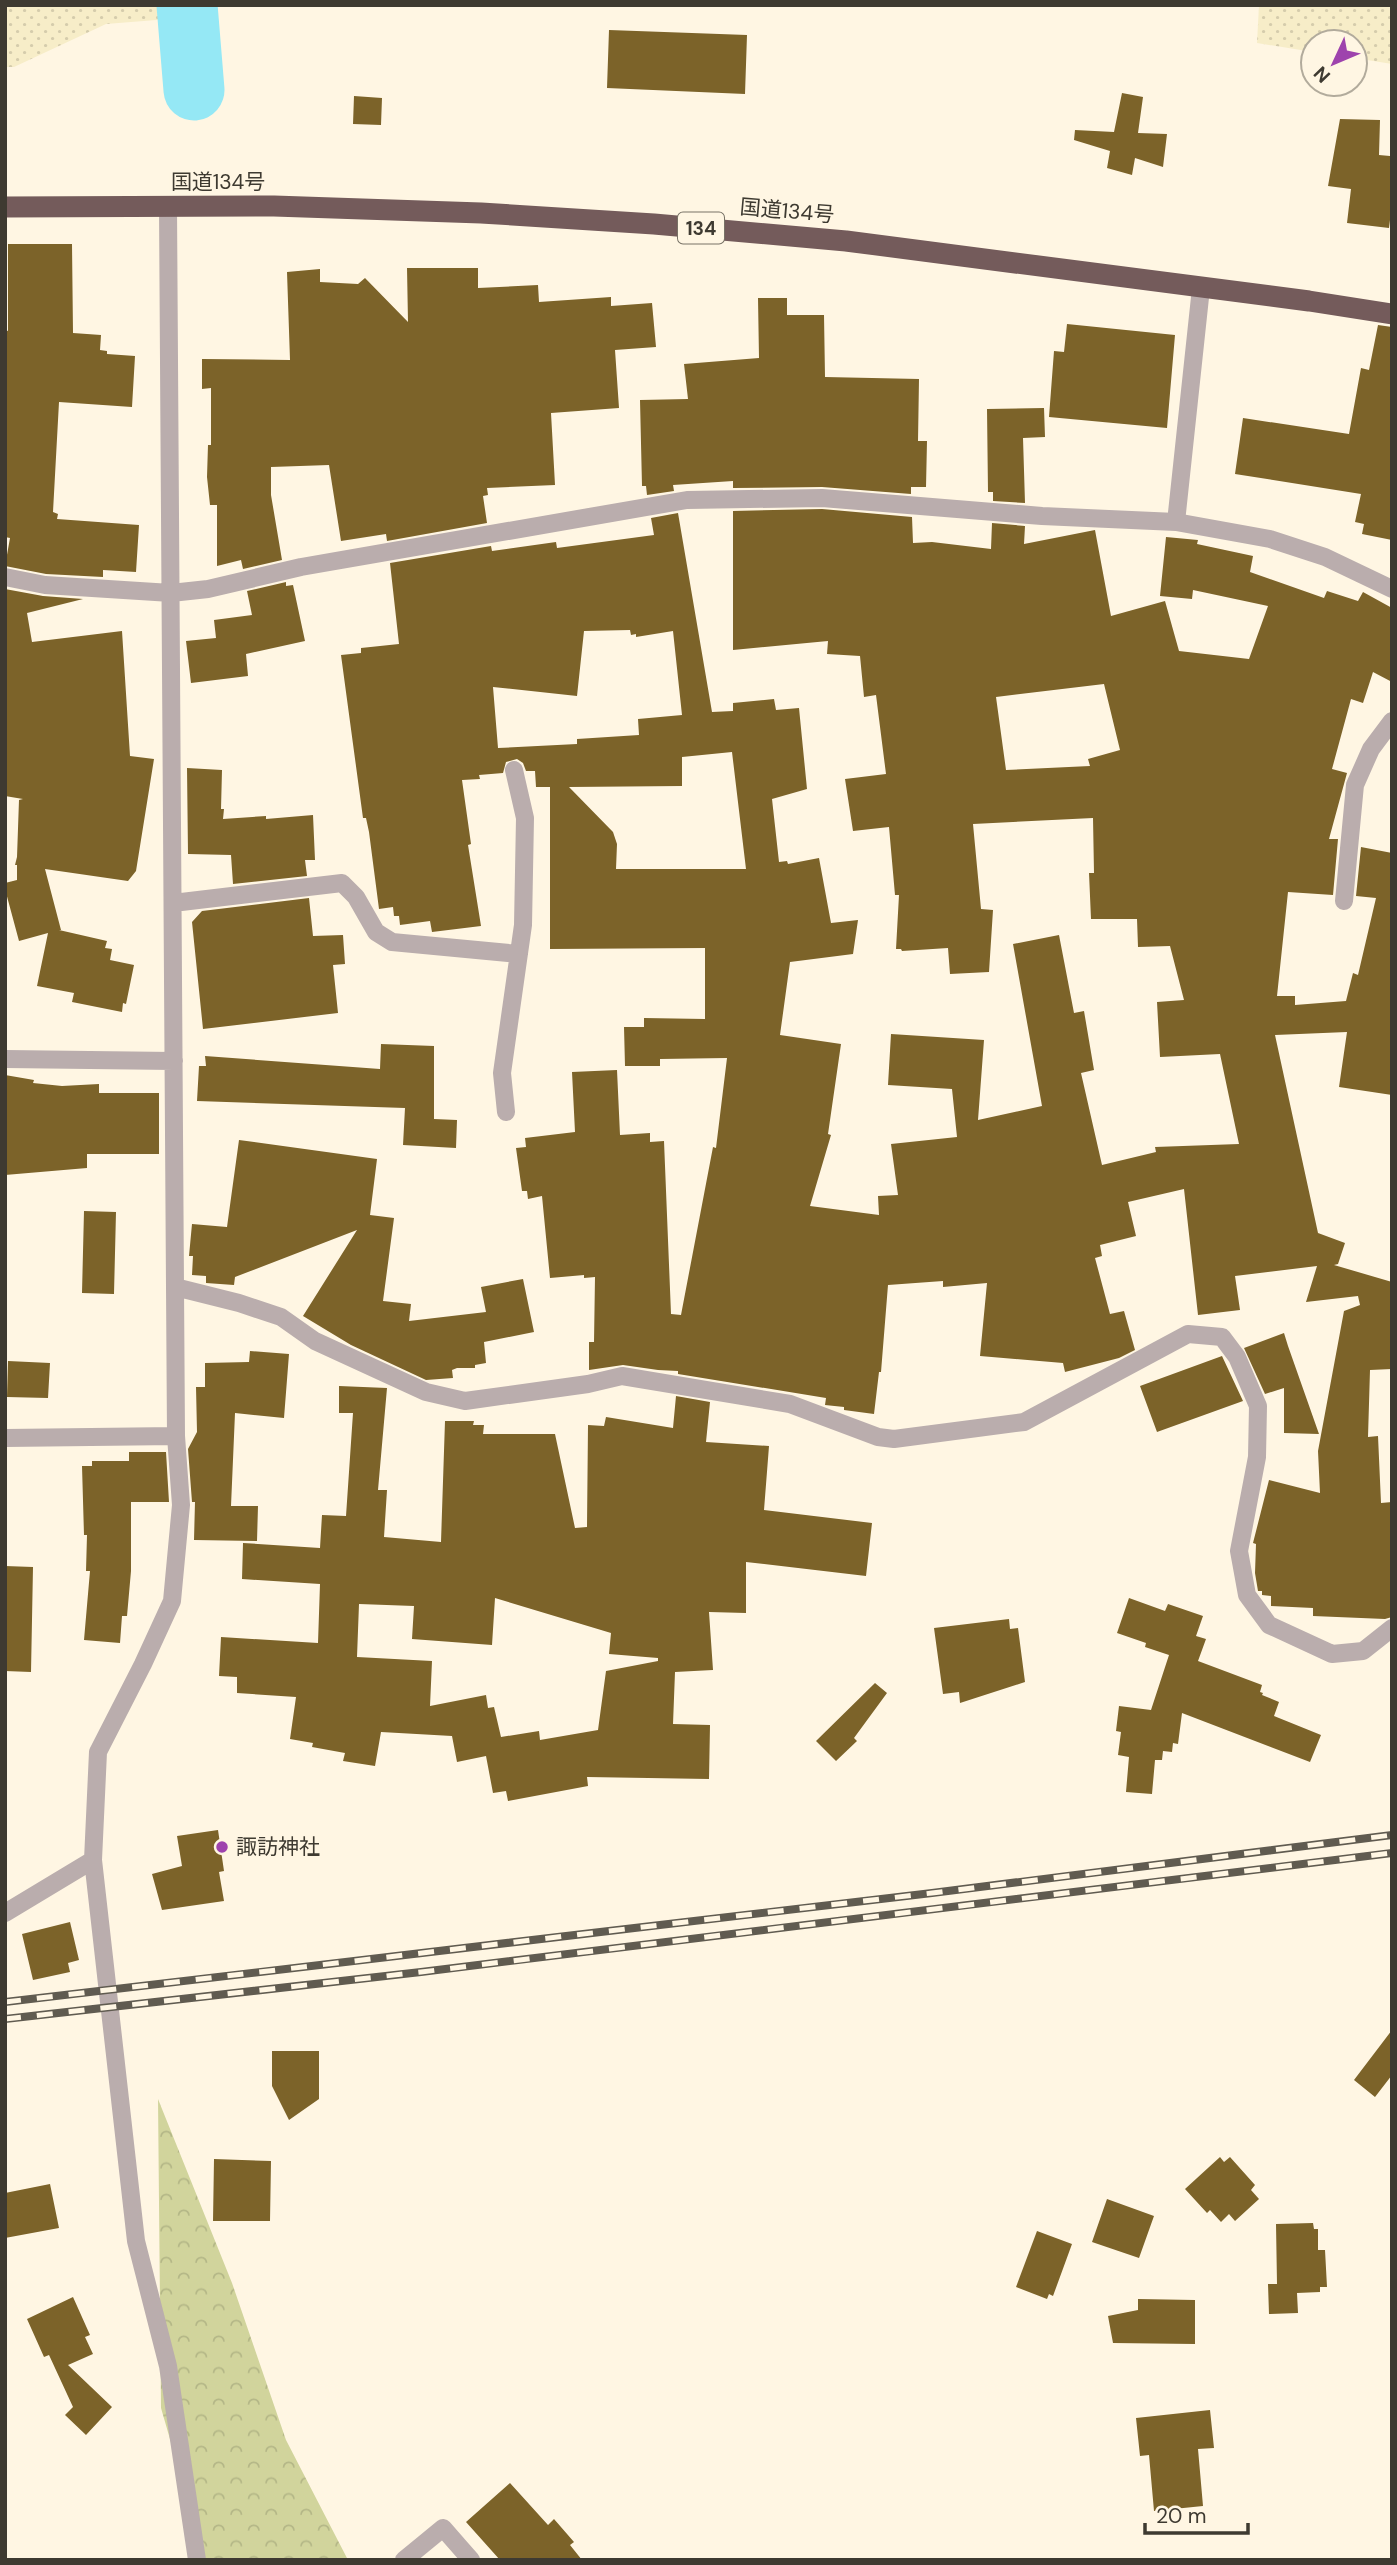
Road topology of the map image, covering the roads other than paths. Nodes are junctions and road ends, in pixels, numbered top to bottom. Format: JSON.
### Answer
{"nodes":[{"id":1,"x":5,"y":207,"type":"edge"},
{"id":2,"x":168,"y":207,"type":"junction"},
{"id":3,"x":1201,"y":288,"type":"junction"},
{"id":4,"x":1392,"y":314,"type":"edge"},
{"id":5,"x":1176,"y":522,"type":"junction"},
{"id":6,"x":5,"y":577,"type":"edge"},
{"id":7,"x":1392,"y":589,"type":"edge"},
{"id":8,"x":171,"y":593,"type":"junction"},
{"id":9,"x":1392,"y":722,"type":"edge"},
{"id":10,"x":514,"y":770,"type":"dead end"},
{"id":11,"x":1344,"y":901,"type":"dead end"},
{"id":12,"x":173,"y":903,"type":"junction"},
{"id":13,"x":519,"y":954,"type":"junction"},
{"id":14,"x":5,"y":1059,"type":"edge"},
{"id":15,"x":174,"y":1061,"type":"junction"},
{"id":16,"x":506,"y":1112,"type":"dead end"},
{"id":17,"x":175,"y":1287,"type":"junction"},
{"id":18,"x":176,"y":1436,"type":"junction"},
{"id":19,"x":5,"y":1438,"type":"edge"},
{"id":20,"x":1392,"y":1628,"type":"edge"},
{"id":21,"x":93,"y":1860,"type":"junction"},
{"id":22,"x":5,"y":1913,"type":"edge"},
{"id":23,"x":197,"y":2560,"type":"edge"},
{"id":24,"x":404,"y":2560,"type":"edge"},
{"id":25,"x":471,"y":2560,"type":"edge"}],
"edges":[{"from":1,"to":2,"type":"highway","name":"国道134号","number":"134"},
{"from":2,"to":3,"type":"highway","name":"国道134号","number":"134"},
{"from":2,"to":8,"type":"street"},
{"from":3,"to":4,"type":"highway","name":"国道134号","number":"134"},
{"from":3,"to":5,"type":"street"},
{"from":5,"to":7,"type":"street"},
{"from":5,"to":8,"type":"street"},
{"from":6,"to":8,"type":"street"},
{"from":8,"to":12,"type":"street"},
{"from":9,"to":11,"type":"street"},
{"from":10,"to":13,"type":"street"},
{"from":12,"to":13,"type":"street"},
{"from":12,"to":15,"type":"street"},
{"from":13,"to":16,"type":"street"},
{"from":14,"to":15,"type":"street"},
{"from":15,"to":17,"type":"street"},
{"from":17,"to":18,"type":"street"},
{"from":17,"to":20,"type":"street"},
{"from":18,"to":19,"type":"street"},
{"from":18,"to":21,"type":"street"},
{"from":21,"to":22,"type":"street"},
{"from":21,"to":23,"type":"street"},
{"from":24,"to":25,"type":"street"}]}
